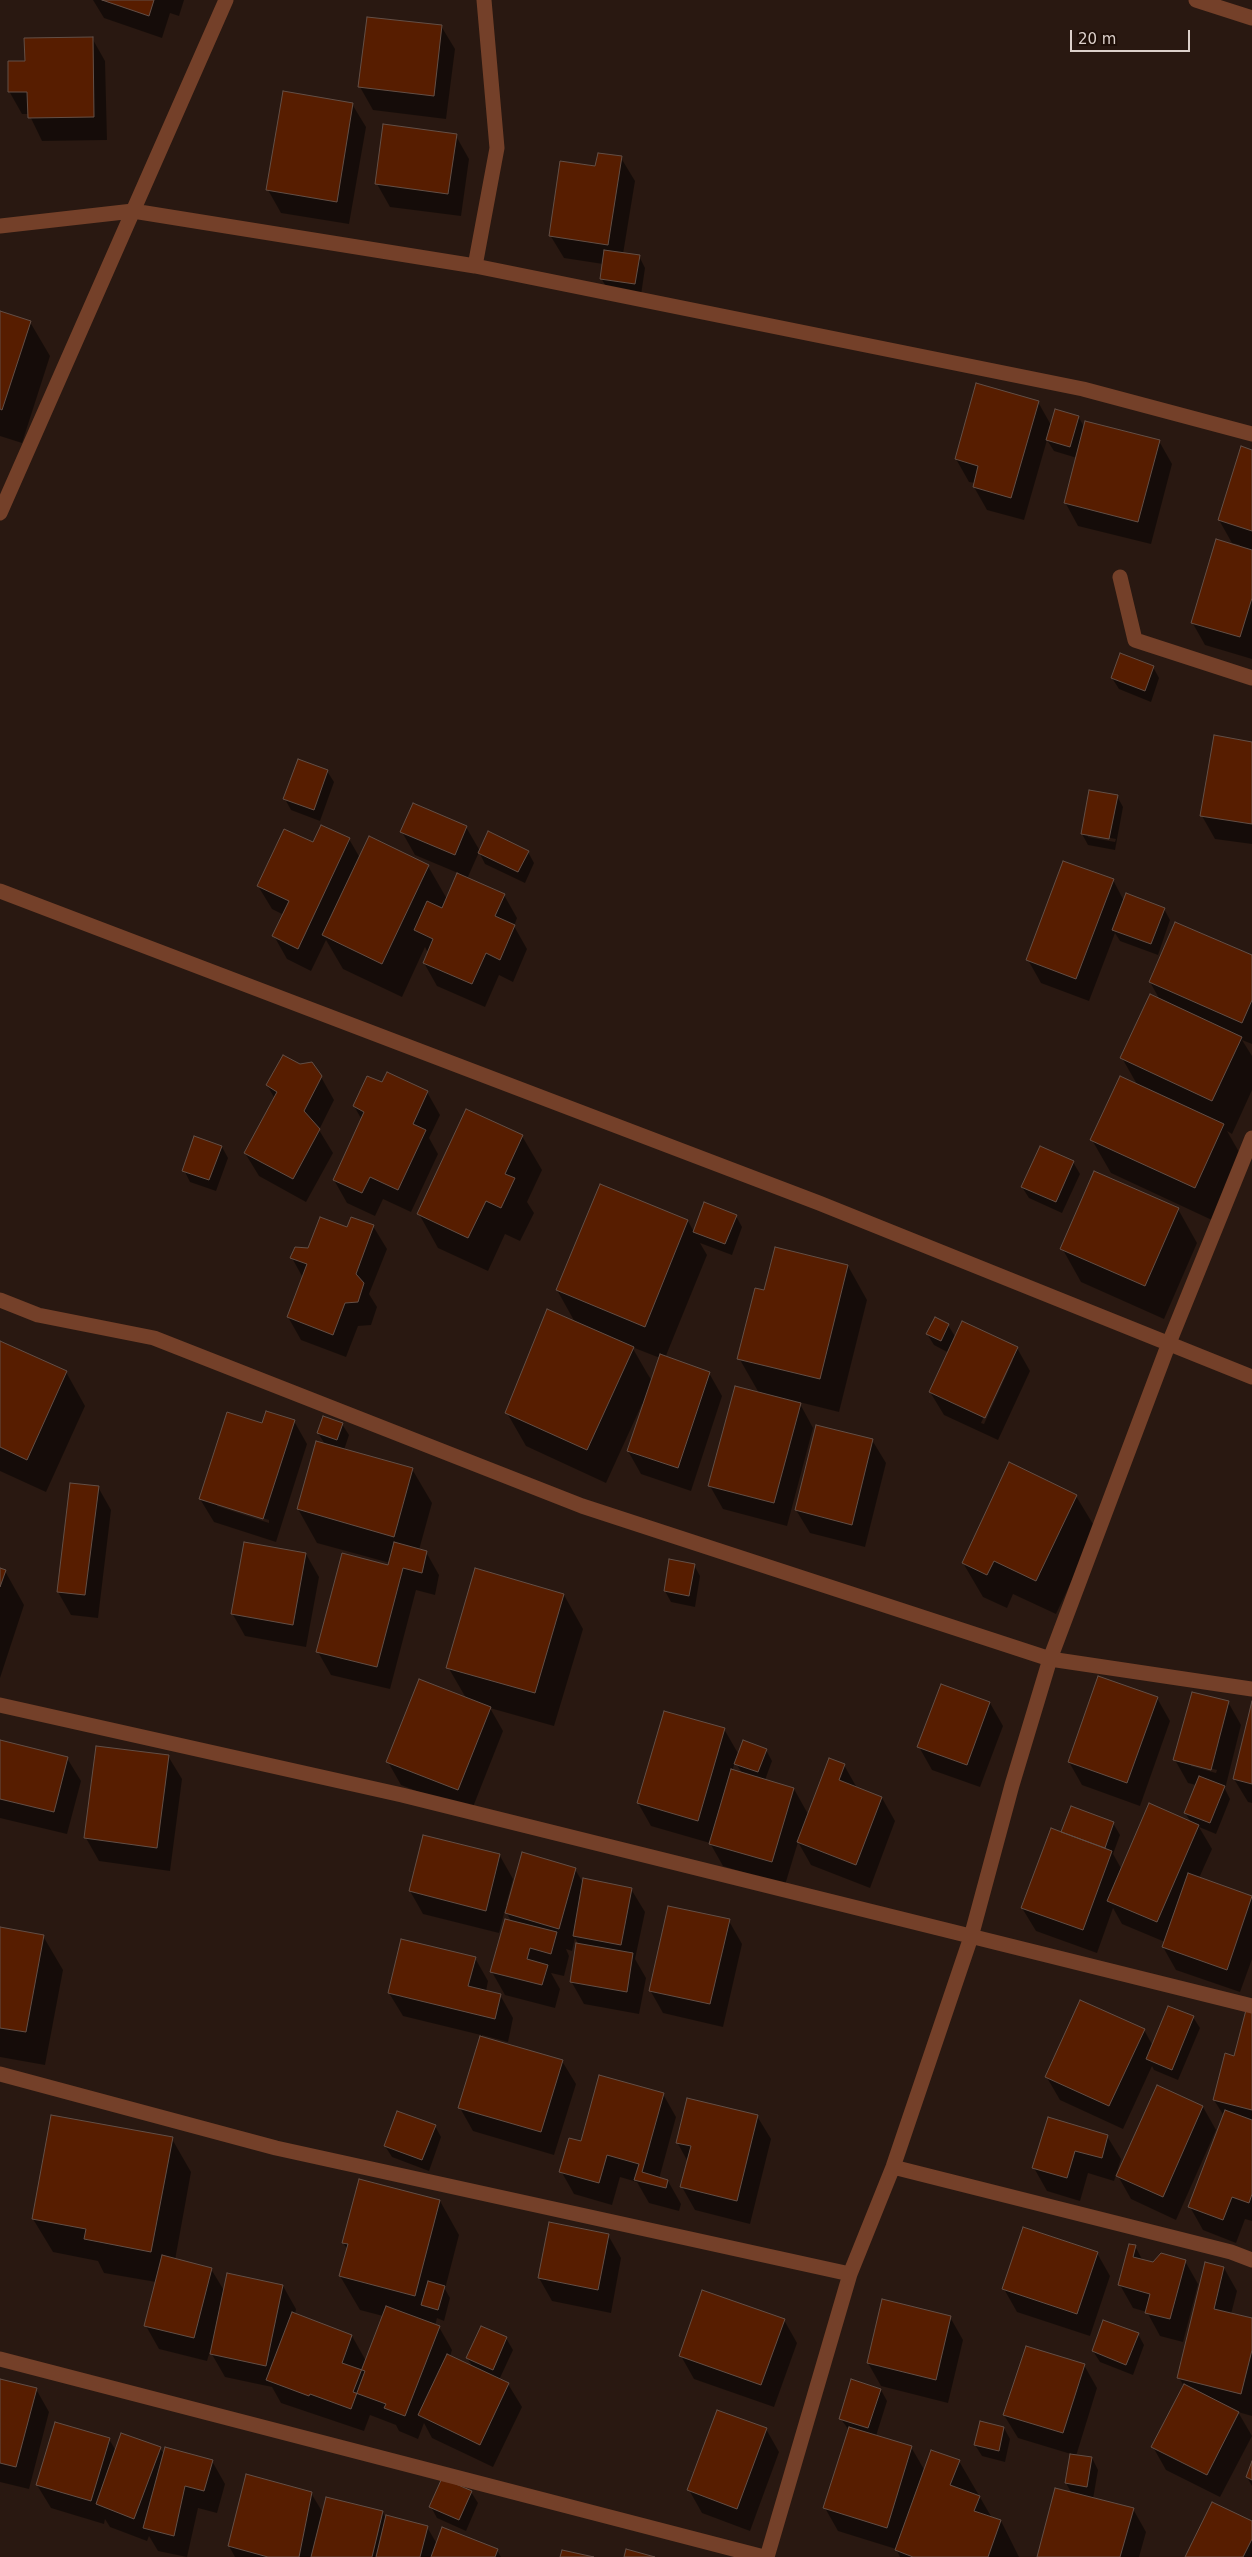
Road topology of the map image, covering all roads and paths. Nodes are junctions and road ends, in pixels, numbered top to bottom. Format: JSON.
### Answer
{"nodes":[{"id":1,"x":226,"y":0,"type":"edge"},
{"id":2,"x":484,"y":0,"type":"edge"},
{"id":3,"x":1196,"y":0,"type":"edge"},
{"id":4,"x":1252,"y":18,"type":"edge"},
{"id":5,"x":133,"y":211,"type":"junction"},
{"id":6,"x":0,"y":226,"type":"edge"},
{"id":7,"x":475,"y":266,"type":"junction"},
{"id":8,"x":1252,"y":434,"type":"edge"},
{"id":9,"x":0,"y":513,"type":"edge"},
{"id":10,"x":1120,"y":577,"type":"dead end"},
{"id":11,"x":1252,"y":678,"type":"edge"},
{"id":12,"x":0,"y":891,"type":"edge"},
{"id":13,"x":1252,"y":1138,"type":"edge"},
{"id":14,"x":0,"y":1300,"type":"edge"},
{"id":15,"x":1169,"y":1343,"type":"junction"},
{"id":16,"x":1252,"y":1377,"type":"edge"},
{"id":17,"x":1050,"y":1659,"type":"junction"},
{"id":18,"x":1252,"y":1689,"type":"edge"},
{"id":19,"x":0,"y":1705,"type":"edge"},
{"id":20,"x":970,"y":1937,"type":"junction"},
{"id":21,"x":1252,"y":2006,"type":"edge"},
{"id":22,"x":0,"y":2074,"type":"edge"},
{"id":23,"x":893,"y":2167,"type":"junction"},
{"id":24,"x":1252,"y":2260,"type":"edge"},
{"id":25,"x":850,"y":2274,"type":"junction"},
{"id":26,"x":0,"y":2360,"type":"edge"},
{"id":27,"x":765,"y":2557,"type":"edge"}],
"edges":[{"from":1,"to":5,"type":"street"},
{"from":2,"to":7,"type":"street"},
{"from":3,"to":4,"type":"street"},
{"from":5,"to":6,"type":"street"},
{"from":5,"to":7,"type":"street"},
{"from":5,"to":9,"type":"street"},
{"from":7,"to":8,"type":"street"},
{"from":10,"to":11,"type":"street"},
{"from":12,"to":15,"type":"street"},
{"from":13,"to":15,"type":"street"},
{"from":14,"to":17,"type":"street"},
{"from":15,"to":16,"type":"street"},
{"from":15,"to":17,"type":"street"},
{"from":17,"to":18,"type":"street"},
{"from":17,"to":20,"type":"street"},
{"from":19,"to":20,"type":"street"},
{"from":20,"to":21,"type":"street"},
{"from":20,"to":23,"type":"street"},
{"from":22,"to":25,"type":"street"},
{"from":23,"to":24,"type":"street"},
{"from":23,"to":25,"type":"street"},
{"from":25,"to":27,"type":"street"},
{"from":26,"to":27,"type":"street"}]}
